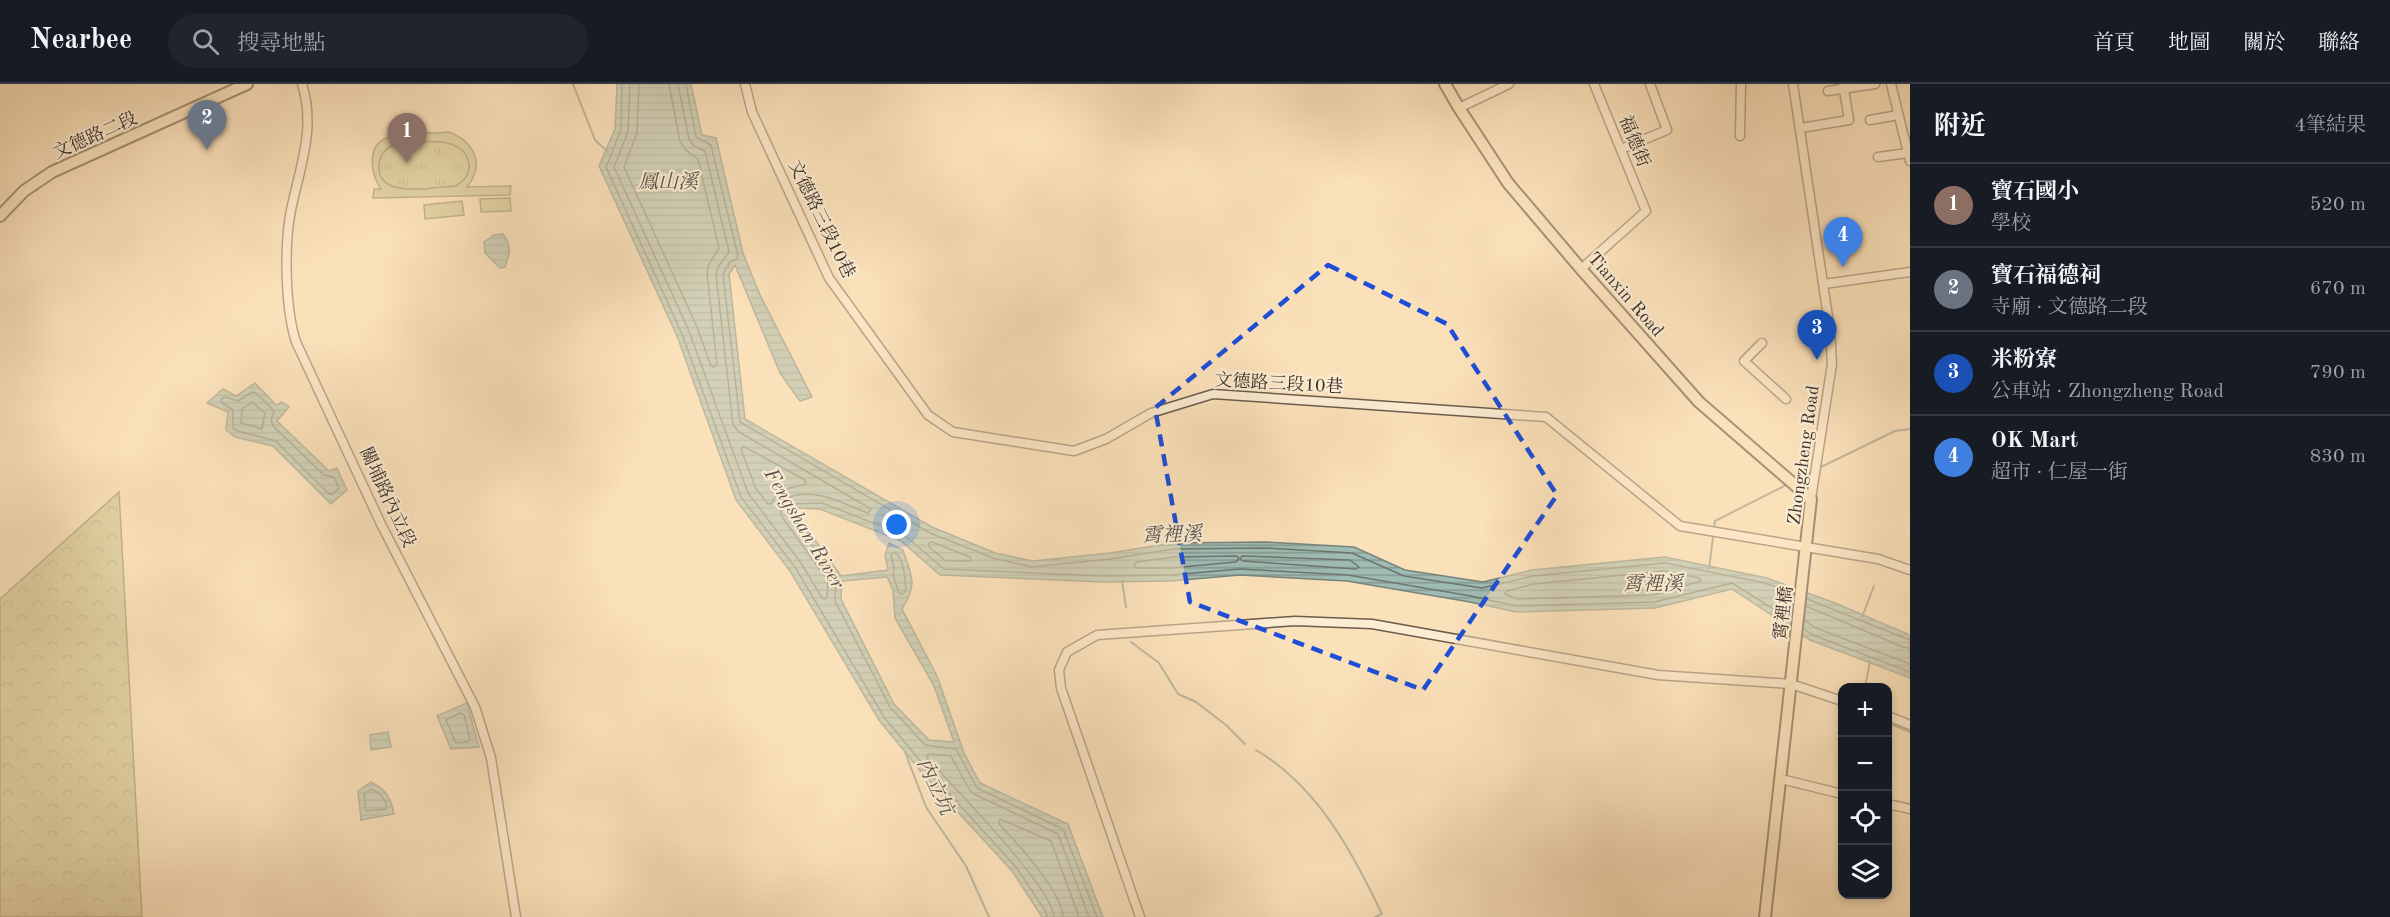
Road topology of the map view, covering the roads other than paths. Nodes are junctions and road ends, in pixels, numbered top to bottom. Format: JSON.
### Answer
{"nodes":[{"id":1,"x":248,"y":84,"type":"edge"},
{"id":2,"x":302,"y":84,"type":"edge"},
{"id":3,"x":745,"y":84,"type":"edge"},
{"id":4,"x":1446,"y":84,"type":"edge"},
{"id":5,"x":1509,"y":84,"type":"edge"},
{"id":6,"x":1594,"y":84,"type":"edge"},
{"id":7,"x":1650,"y":84,"type":"edge"},
{"id":8,"x":1742,"y":84,"type":"edge"},
{"id":9,"x":1793,"y":84,"type":"edge"},
{"id":10,"x":1875,"y":84,"type":"edge"},
{"id":11,"x":1891,"y":84,"type":"edge"},
{"id":12,"x":1843,"y":87,"type":"edge"},
{"id":13,"x":1828,"y":91,"type":"dead end"},
{"id":14,"x":1459,"y":108,"type":"junction"},
{"id":15,"x":1899,"y":115,"type":"junction"},
{"id":16,"x":1870,"y":120,"type":"dead end"},
{"id":17,"x":1801,"y":128,"type":"junction"},
{"id":18,"x":1740,"y":136,"type":"dead end"},
{"id":19,"x":1621,"y":149,"type":"junction"},
{"id":20,"x":1878,"y":157,"type":"dead end"},
{"id":21,"x":1909,"y":157,"type":"edge"},
{"id":22,"x":0,"y":216,"type":"edge"},
{"id":23,"x":1581,"y":269,"type":"junction"},
{"id":24,"x":1910,"y":272,"type":"edge"},
{"id":25,"x":1824,"y":284,"type":"junction"},
{"id":26,"x":1762,"y":343,"type":"dead end"},
{"id":27,"x":1786,"y":399,"type":"dead end"},
{"id":28,"x":1811,"y":500,"type":"junction"},
{"id":29,"x":1808,"y":546,"type":"junction"},
{"id":30,"x":1910,"y":570,"type":"edge"},
{"id":31,"x":1791,"y":684,"type":"junction"},
{"id":32,"x":1838,"y":700,"type":"edge"},
{"id":33,"x":1892,"y":718,"type":"edge"},
{"id":34,"x":1910,"y":725,"type":"edge"},
{"id":35,"x":1781,"y":780,"type":"junction"},
{"id":36,"x":1838,"y":793,"type":"edge"},
{"id":37,"x":1892,"y":805,"type":"edge"},
{"id":38,"x":1910,"y":809,"type":"edge"},
{"id":39,"x":516,"y":917,"type":"edge"},
{"id":40,"x":1140,"y":917,"type":"edge"},
{"id":41,"x":1765,"y":917,"type":"edge"}],
"edges":[{"from":1,"to":22,"type":"main road","name":"文德路二段"},
{"from":2,"to":39,"type":"street","name":"關埔路內立段"},
{"from":3,"to":29,"type":"street","name":"文德路三段10巷"},
{"from":4,"to":14,"type":"main road","name":"Tianxin Road"},
{"from":5,"to":14,"type":"street"},
{"from":6,"to":19,"type":"street","name":"福德街"},
{"from":7,"to":19,"type":"street"},
{"from":8,"to":18,"type":"street"},
{"from":9,"to":17,"type":"street","name":"Zhongzheng Road"},
{"from":10,"to":12,"type":"street"},
{"from":11,"to":15,"type":"street"},
{"from":12,"to":13,"type":"street"},
{"from":12,"to":17,"type":"street"},
{"from":14,"to":23,"type":"main road","name":"Tianxin Road"},
{"from":15,"to":16,"type":"street"},
{"from":15,"to":21,"type":"street"},
{"from":17,"to":25,"type":"street","name":"Zhongzheng Road"},
{"from":19,"to":23,"type":"street","name":"福德街"},
{"from":20,"to":21,"type":"street"},
{"from":23,"to":28,"type":"main road","name":"Tianxin Road"},
{"from":24,"to":25,"type":"street"},
{"from":25,"to":28,"type":"street","name":"Zhongzheng Road"},
{"from":26,"to":27,"type":"street"},
{"from":28,"to":29,"type":"main road","name":"Zhongzheng Road"},
{"from":29,"to":30,"type":"street","name":"文德路三段10巷"},
{"from":29,"to":31,"type":"main road","name":"霄裡橋"},
{"from":31,"to":32,"type":"street"},
{"from":31,"to":35,"type":"main road","name":"霄裡橋"},
{"from":31,"to":40,"type":"street"},
{"from":33,"to":34,"type":"street"},
{"from":35,"to":36,"type":"street"},
{"from":35,"to":41,"type":"main road","name":"霄裡橋"},
{"from":37,"to":38,"type":"street"}]}
